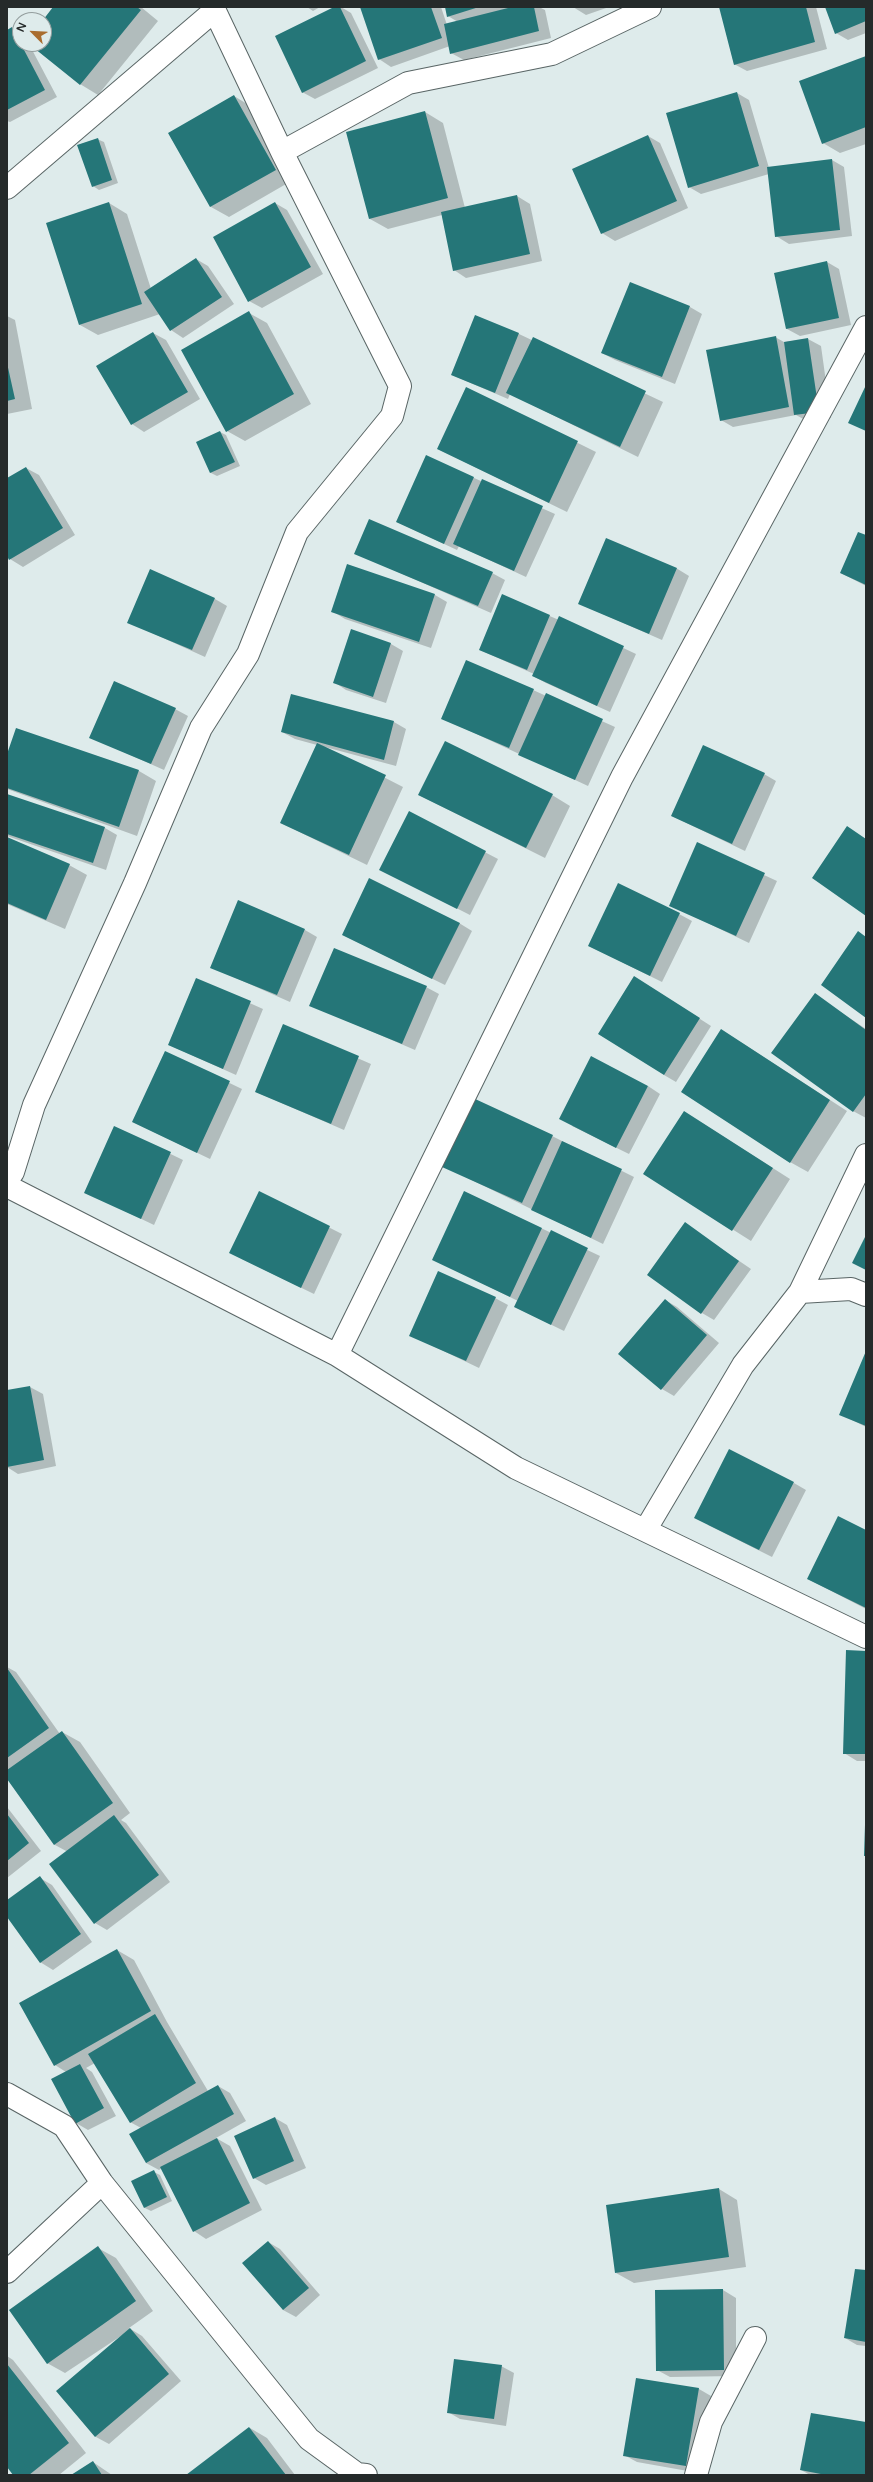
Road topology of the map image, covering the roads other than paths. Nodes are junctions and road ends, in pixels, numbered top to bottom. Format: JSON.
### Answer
{"nodes":[{"id":1,"x":650,"y":7,"type":"edge"},
{"id":2,"x":214,"y":9,"type":"edge"},
{"id":3,"x":282,"y":152,"type":"junction"},
{"id":4,"x":7,"y":188,"type":"edge"},
{"id":5,"x":866,"y":327,"type":"edge"},
{"id":6,"x":866,"y":1155,"type":"edge"},
{"id":7,"x":7,"y":1181,"type":"edge"},
{"id":8,"x":7,"y":1186,"type":"edge"},
{"id":9,"x":800,"y":1292,"type":"junction"},
{"id":10,"x":866,"y":1295,"type":"edge"},
{"id":11,"x":337,"y":1355,"type":"junction"},
{"id":12,"x":646,"y":1530,"type":"junction"},
{"id":13,"x":866,"y":1636,"type":"edge"},
{"id":14,"x":7,"y":2094,"type":"edge"},
{"id":15,"x":102,"y":2183,"type":"junction"},
{"id":16,"x":7,"y":2272,"type":"edge"},
{"id":17,"x":755,"y":2338,"type":"dead end"},
{"id":18,"x":359,"y":2475,"type":"edge"},
{"id":19,"x":696,"y":2475,"type":"edge"}],
"edges":[{"from":1,"to":3,"type":"street"},
{"from":2,"to":3,"type":"street"},
{"from":2,"to":4,"type":"street"},
{"from":3,"to":7,"type":"street"},
{"from":5,"to":11,"type":"street"},
{"from":6,"to":9,"type":"street"},
{"from":8,"to":11,"type":"street"},
{"from":9,"to":10,"type":"street"},
{"from":9,"to":12,"type":"street"},
{"from":11,"to":12,"type":"street"},
{"from":12,"to":13,"type":"street"},
{"from":14,"to":15,"type":"street"},
{"from":15,"to":16,"type":"street"},
{"from":15,"to":18,"type":"street"},
{"from":17,"to":19,"type":"street"}]}
